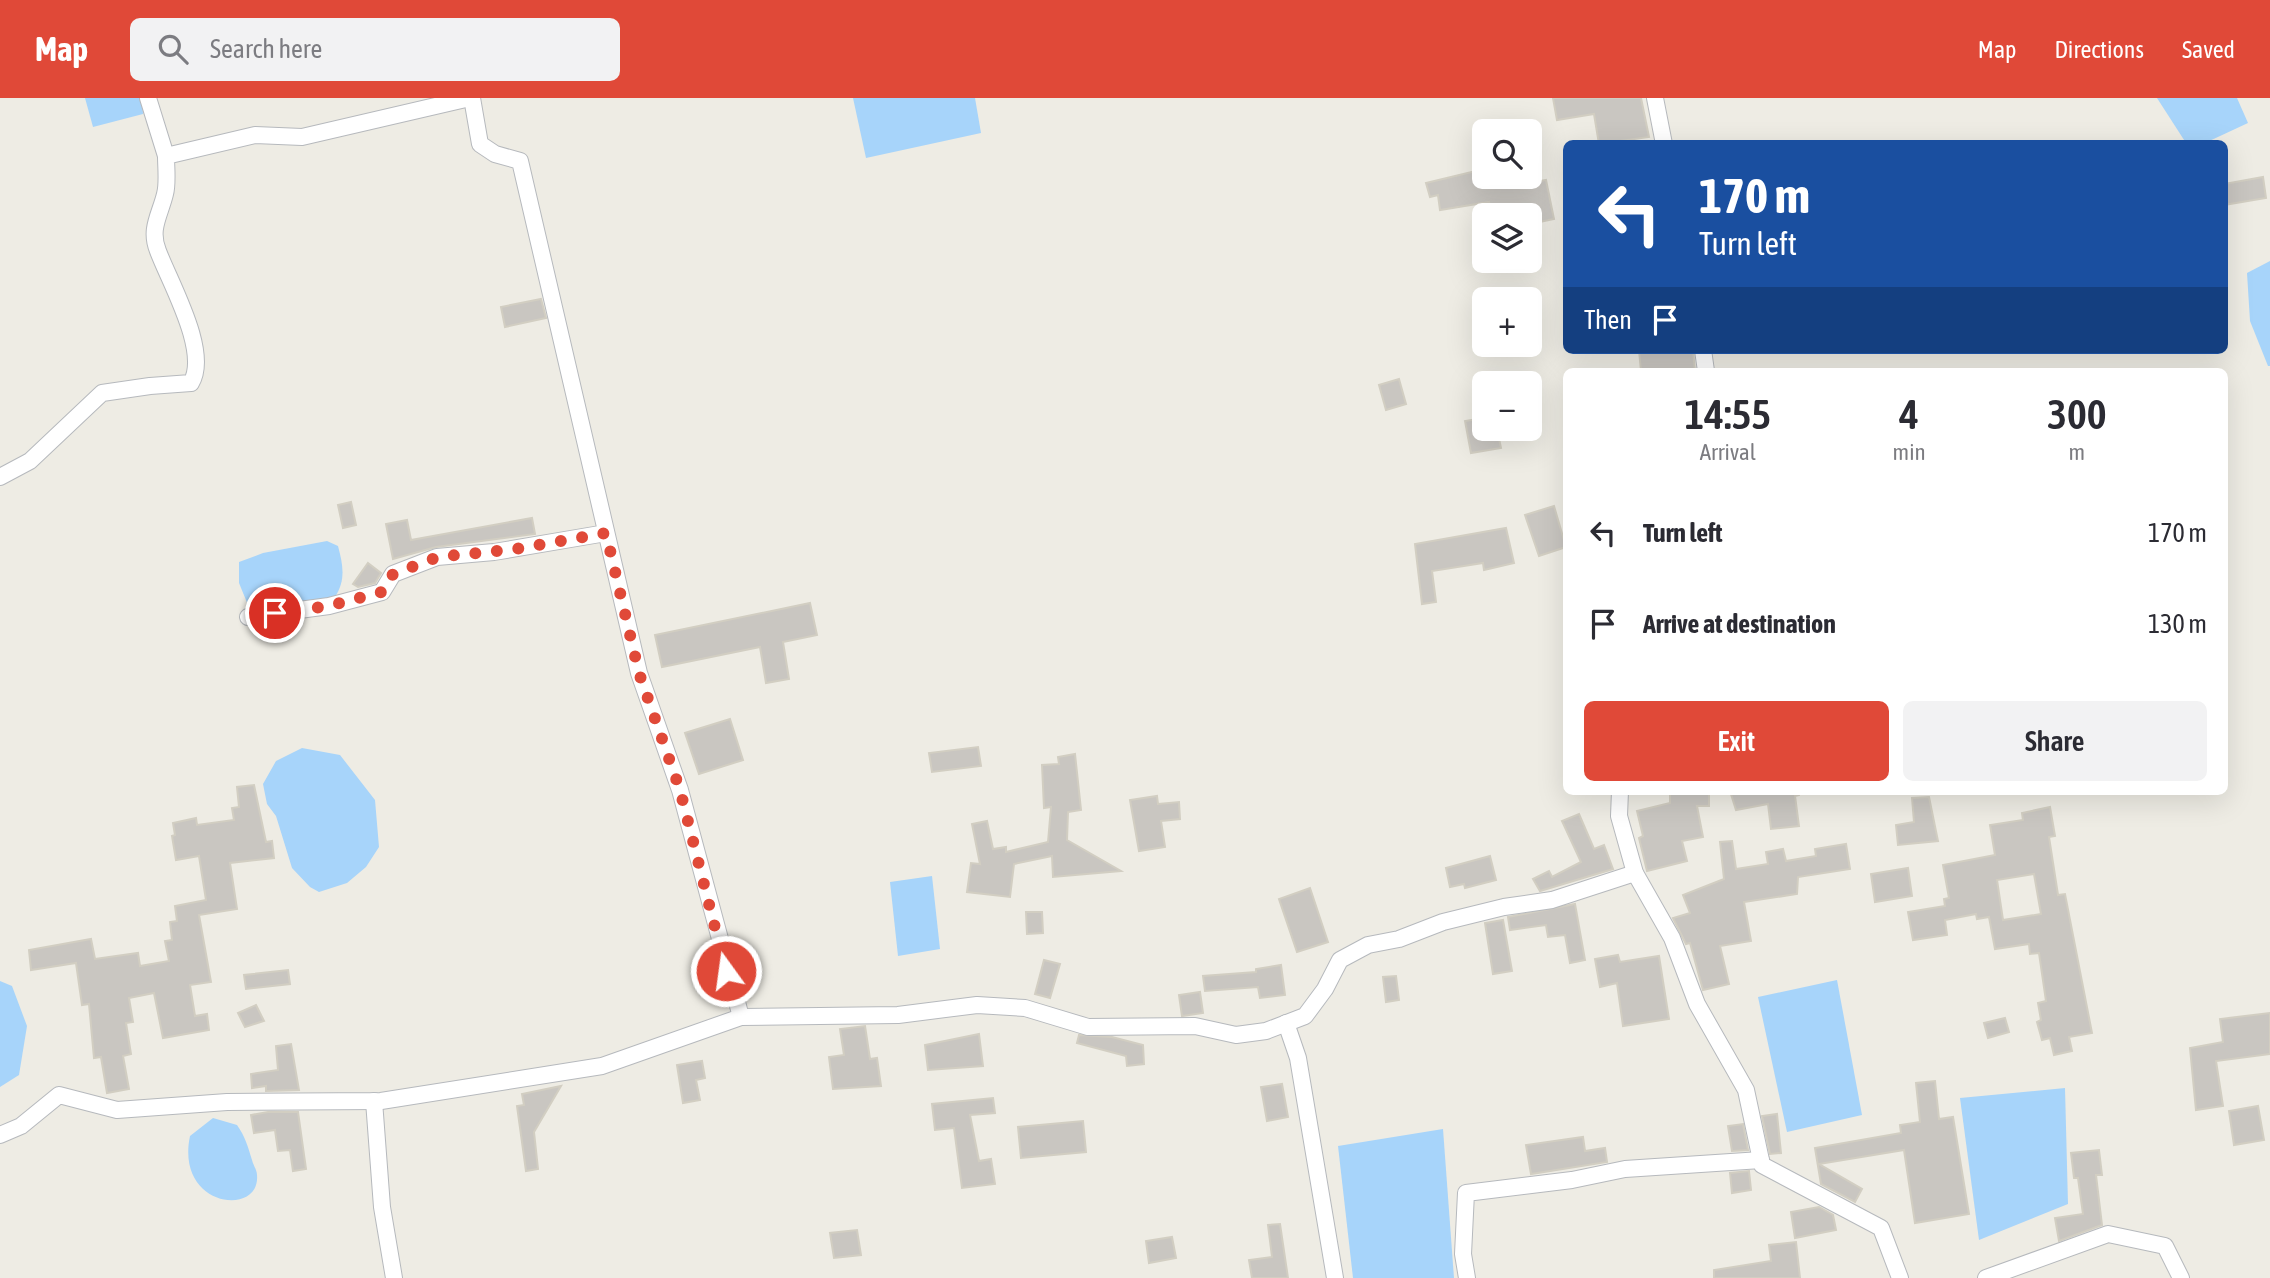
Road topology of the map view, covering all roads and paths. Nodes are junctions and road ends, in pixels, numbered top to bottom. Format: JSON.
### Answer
{"nodes":[{"id":1,"x":148,"y":98,"type":"edge"},
{"id":2,"x":471,"y":98,"type":"edge"},
{"id":3,"x":1655,"y":98,"type":"edge"},
{"id":4,"x":1663,"y":140,"type":"edge"},
{"id":5,"x":166,"y":156,"type":"junction"},
{"id":6,"x":0,"y":477,"type":"edge"},
{"id":7,"x":606,"y":533,"type":"junction"},
{"id":8,"x":248,"y":617,"type":"dead end"},
{"id":9,"x":1620,"y":795,"type":"edge"},
{"id":10,"x":1635,"y":873,"type":"junction"},
{"id":11,"x":741,"y":1017,"type":"junction"},
{"id":12,"x":1286,"y":1023,"type":"junction"},
{"id":13,"x":374,"y":1101,"type":"junction"},
{"id":14,"x":0,"y":1135,"type":"edge"},
{"id":15,"x":1761,"y":1160,"type":"junction"},
{"id":16,"x":394,"y":1278,"type":"edge"},
{"id":17,"x":1335,"y":1278,"type":"edge"},
{"id":18,"x":1467,"y":1278,"type":"edge"},
{"id":19,"x":1900,"y":1278,"type":"edge"},
{"id":20,"x":1986,"y":1278,"type":"edge"},
{"id":21,"x":2180,"y":1278,"type":"edge"}],
"edges":[{"from":1,"to":5,"type":"street"},
{"from":2,"to":5,"type":"street"},
{"from":2,"to":7,"type":"street"},
{"from":3,"to":4,"type":"street"},
{"from":5,"to":6,"type":"street"},
{"from":7,"to":8,"type":"street"},
{"from":7,"to":11,"type":"street"},
{"from":9,"to":10,"type":"street"},
{"from":10,"to":12,"type":"street"},
{"from":10,"to":15,"type":"street"},
{"from":11,"to":12,"type":"street"},
{"from":11,"to":13,"type":"street"},
{"from":12,"to":17,"type":"street"},
{"from":13,"to":14,"type":"street"},
{"from":13,"to":16,"type":"street"},
{"from":15,"to":18,"type":"street"},
{"from":15,"to":19,"type":"street"},
{"from":20,"to":21,"type":"street"}]}
